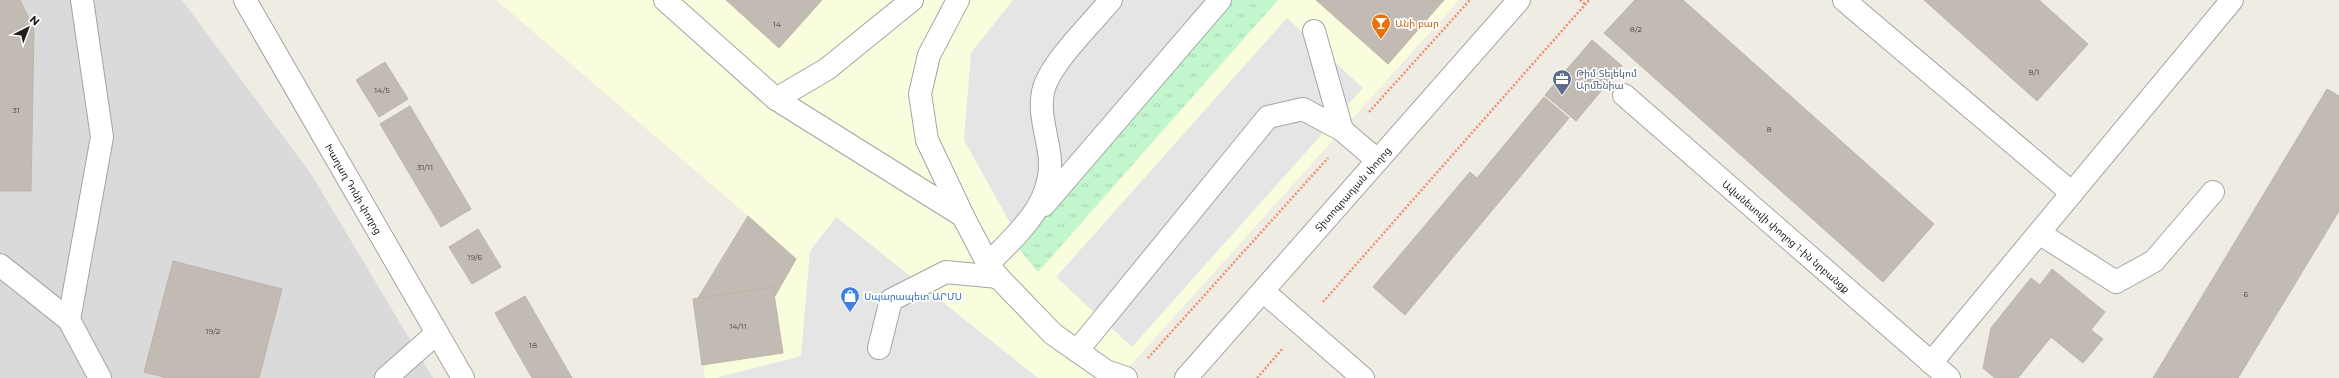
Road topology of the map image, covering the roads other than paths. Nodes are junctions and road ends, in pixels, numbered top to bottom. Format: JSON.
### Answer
{"nodes":[{"id":1,"x":82,"y":0,"type":"edge"},
{"id":2,"x":245,"y":0,"type":"edge"},
{"id":3,"x":665,"y":0,"type":"edge"},
{"id":4,"x":912,"y":0,"type":"edge"},
{"id":5,"x":958,"y":0,"type":"edge"},
{"id":6,"x":1111,"y":0,"type":"edge"},
{"id":7,"x":1220,"y":0,"type":"edge"},
{"id":8,"x":1519,"y":0,"type":"edge"},
{"id":9,"x":1844,"y":0,"type":"edge"},
{"id":10,"x":2228,"y":2,"type":"edge"},
{"id":11,"x":1314,"y":31,"type":"dead end"},
{"id":12,"x":1624,"y":95,"type":"dead end"},
{"id":13,"x":776,"y":99,"type":"junction"},
{"id":14,"x":1342,"y":130,"type":"junction"},
{"id":15,"x":1377,"y":160,"type":"junction"},
{"id":16,"x":2213,"y":192,"type":"dead end"},
{"id":17,"x":2072,"y":193,"type":"junction"},
{"id":18,"x":963,"y":216,"type":"junction"},
{"id":19,"x":1033,"y":217,"type":"junction"},
{"id":20,"x":2039,"y":232,"type":"junction"},
{"id":21,"x":0,"y":265,"type":"edge"},
{"id":22,"x":993,"y":270,"type":"junction"},
{"id":23,"x":1263,"y":291,"type":"junction"},
{"id":24,"x":69,"y":320,"type":"junction"},
{"id":25,"x":437,"y":333,"type":"junction"},
{"id":26,"x":879,"y":348,"type":"dead end"},
{"id":27,"x":1077,"y":351,"type":"junction"},
{"id":28,"x":1931,"y":363,"type":"junction"},
{"id":29,"x":100,"y":378,"type":"edge"},
{"id":30,"x":386,"y":378,"type":"edge"},
{"id":31,"x":464,"y":378,"type":"edge"},
{"id":32,"x":1126,"y":378,"type":"edge"},
{"id":33,"x":1186,"y":378,"type":"edge"},
{"id":34,"x":1363,"y":378,"type":"edge"},
{"id":35,"x":1949,"y":378,"type":"edge"}],
"edges":[{"from":1,"to":24,"type":"street"},
{"from":2,"to":25,"type":"street","name":"Խաղաղ Դոնի փողոց"},
{"from":3,"to":13,"type":"street"},
{"from":4,"to":13,"type":"street"},
{"from":5,"to":18,"type":"street"},
{"from":6,"to":19,"type":"street"},
{"from":7,"to":19,"type":"street"},
{"from":8,"to":15,"type":"street","name":"Տիտոգրադյան փողոց"},
{"from":9,"to":17,"type":"street"},
{"from":10,"to":17,"type":"street"},
{"from":11,"to":14,"type":"street"},
{"from":12,"to":28,"type":"street","name":"Ավանեսովի փողոց 1-ին նրբանցք"},
{"from":13,"to":18,"type":"street"},
{"from":14,"to":15,"type":"street"},
{"from":14,"to":27,"type":"street"},
{"from":15,"to":23,"type":"street","name":"Տիտոգրադյան փողոց"},
{"from":16,"to":20,"type":"street"},
{"from":17,"to":20,"type":"street"},
{"from":18,"to":22,"type":"street"},
{"from":19,"to":22,"type":"street"},
{"from":20,"to":28,"type":"street"},
{"from":21,"to":24,"type":"street"},
{"from":22,"to":26,"type":"street"},
{"from":22,"to":27,"type":"street"},
{"from":23,"to":33,"type":"street","name":"Տիտոգրադյան փողոց"},
{"from":23,"to":34,"type":"street"},
{"from":24,"to":29,"type":"street"},
{"from":25,"to":30,"type":"street"},
{"from":25,"to":31,"type":"street","name":"Խաղաղ Դոնի փողոց"},
{"from":27,"to":32,"type":"street"},
{"from":28,"to":35,"type":"street","name":"Ավանեսովի փողոց 1-ին նրբանցք"}]}
